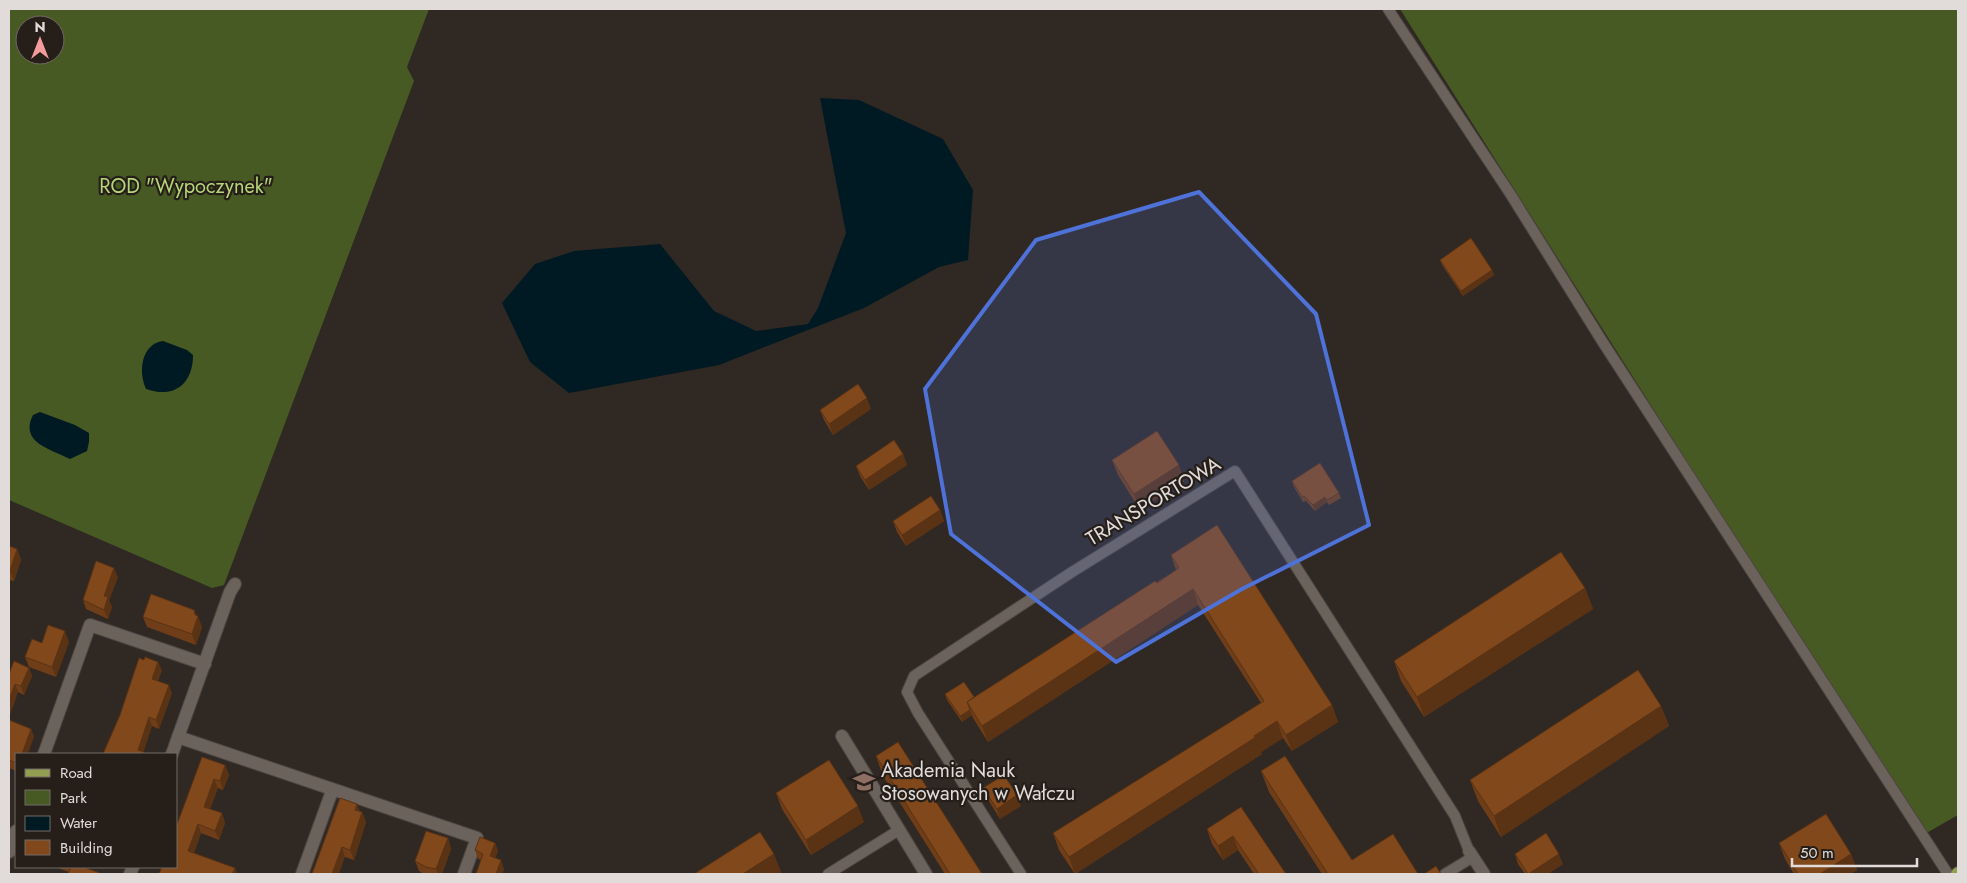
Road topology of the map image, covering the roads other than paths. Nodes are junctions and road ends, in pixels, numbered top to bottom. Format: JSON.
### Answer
{"nodes":[{"id":1,"x":1388,"y":9,"type":"edge"},
{"id":2,"x":234,"y":584,"type":"dead end"},
{"id":3,"x":205,"y":664,"type":"junction"},
{"id":4,"x":842,"y":736,"type":"dead end"},
{"id":5,"x":178,"y":738,"type":"junction"},
{"id":6,"x":44,"y":753,"type":"edge"},
{"id":7,"x":172,"y":753,"type":"edge"},
{"id":8,"x":332,"y":791,"type":"junction"},
{"id":9,"x":899,"y":830,"type":"junction"},
{"id":10,"x":15,"y":834,"type":"edge"},
{"id":11,"x":9,"y":852,"type":"edge"},
{"id":12,"x":1471,"y":854,"type":"junction"},
{"id":13,"x":302,"y":874,"type":"edge"},
{"id":14,"x":464,"y":874,"type":"edge"},
{"id":15,"x":828,"y":874,"type":"edge"},
{"id":16,"x":926,"y":874,"type":"edge"},
{"id":17,"x":1021,"y":874,"type":"edge"},
{"id":18,"x":1445,"y":874,"type":"edge"},
{"id":19,"x":1484,"y":874,"type":"edge"},
{"id":20,"x":1948,"y":874,"type":"edge"}],
"edges":[{"from":1,"to":20,"type":"lane"},
{"from":2,"to":3,"type":"street"},
{"from":3,"to":5,"type":"street"},
{"from":3,"to":6,"type":"street"},
{"from":4,"to":9,"type":"street"},
{"from":5,"to":7,"type":"street"},
{"from":5,"to":8,"type":"street"},
{"from":8,"to":13,"type":"street"},
{"from":8,"to":14,"type":"street"},
{"from":9,"to":15,"type":"lane"},
{"from":9,"to":16,"type":"street"},
{"from":10,"to":11,"type":"street"},
{"from":12,"to":17,"type":"lane","name":"TRANSPORTOWA"},
{"from":12,"to":18,"type":"lane"},
{"from":12,"to":19,"type":"street","name":"TRANSPORTOWA"}]}
